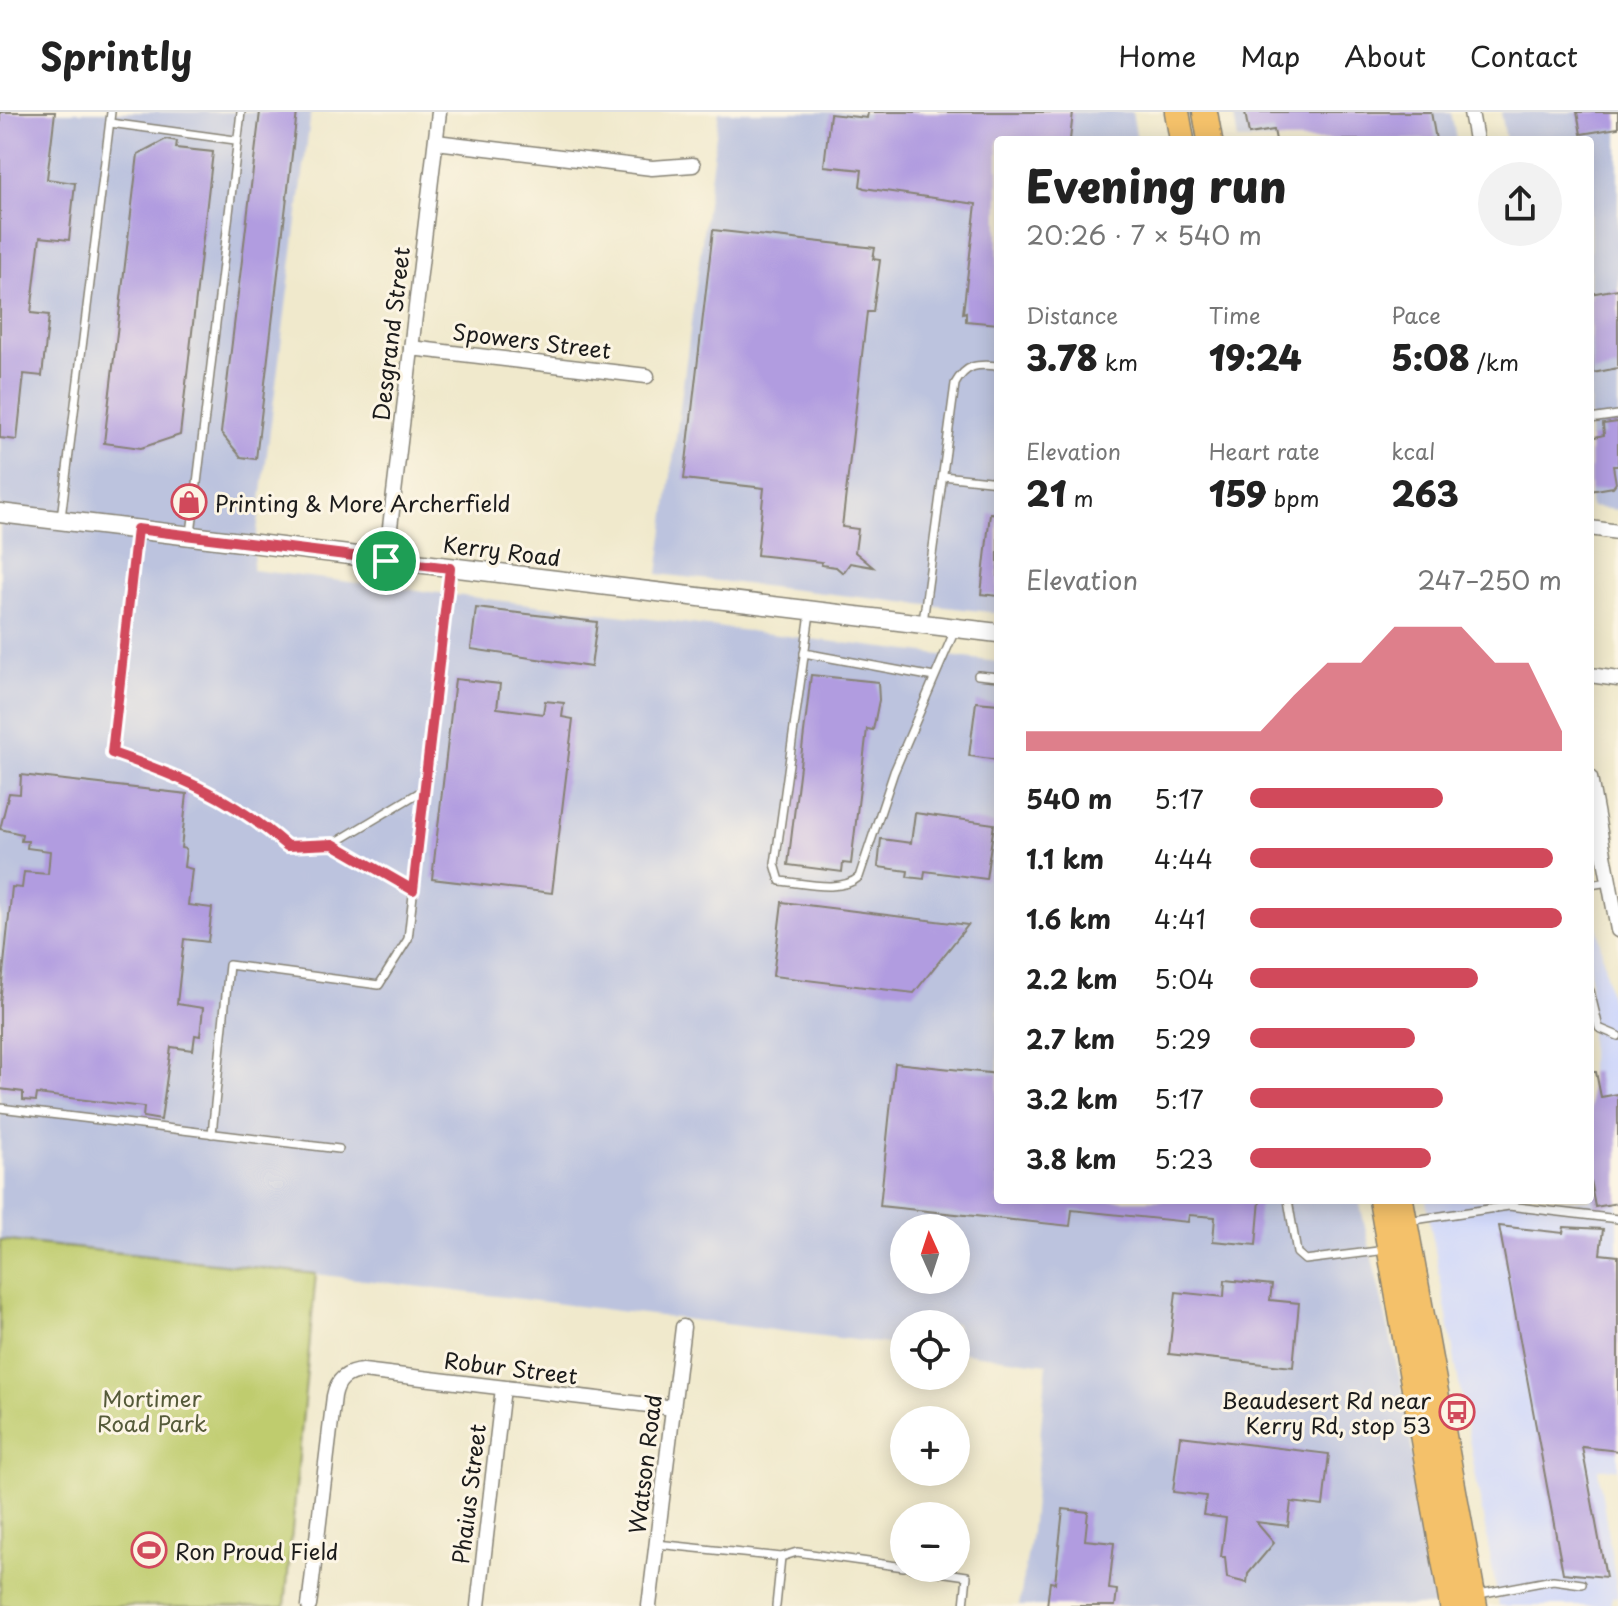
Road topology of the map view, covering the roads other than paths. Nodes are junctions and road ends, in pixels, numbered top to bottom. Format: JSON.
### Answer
{"nodes":[{"id":1,"x":111,"y":112,"type":"edge"},
{"id":2,"x":241,"y":112,"type":"edge"},
{"id":3,"x":439,"y":112,"type":"edge"},
{"id":4,"x":1177,"y":112,"type":"edge"},
{"id":5,"x":1205,"y":112,"type":"edge"},
{"id":6,"x":1471,"y":112,"type":"edge"},
{"id":7,"x":110,"y":123,"type":"junction"},
{"id":8,"x":1181,"y":136,"type":"edge"},
{"id":9,"x":1209,"y":136,"type":"edge"},
{"id":10,"x":1475,"y":136,"type":"edge"},
{"id":11,"x":235,"y":140,"type":"junction"},
{"id":12,"x":436,"y":142,"type":"junction"},
{"id":13,"x":693,"y":165,"type":"dead end"},
{"id":14,"x":411,"y":348,"type":"junction"},
{"id":15,"x":994,"y":366,"type":"edge"},
{"id":16,"x":647,"y":376,"type":"dead end"},
{"id":17,"x":1618,"y":415,"type":"edge"},
{"id":18,"x":1594,"y":418,"type":"edge"},
{"id":19,"x":943,"y":476,"type":"junction"},
{"id":20,"x":994,"y":482,"type":"edge"},
{"id":21,"x":0,"y":513,"type":"edge"},
{"id":22,"x":61,"y":520,"type":"junction"},
{"id":23,"x":137,"y":529,"type":"junction"},
{"id":24,"x":1594,"y":529,"type":"edge"},
{"id":25,"x":1618,"y":532,"type":"edge"},
{"id":26,"x":191,"y":536,"type":"junction"},
{"id":27,"x":386,"y":561,"type":"junction"},
{"id":28,"x":450,"y":568,"type":"junction"},
{"id":29,"x":810,"y":610,"type":"junction"},
{"id":30,"x":923,"y":624,"type":"junction"},
{"id":31,"x":956,"y":628,"type":"junction"},
{"id":32,"x":994,"y":633,"type":"edge"},
{"id":33,"x":804,"y":653,"type":"junction"},
{"id":34,"x":978,"y":675,"type":"dead end"},
{"id":35,"x":1594,"y":676,"type":"edge"},
{"id":36,"x":934,"y":677,"type":"junction"},
{"id":37,"x":994,"y":677,"type":"edge"},
{"id":38,"x":1618,"y":679,"type":"edge"},
{"id":39,"x":425,"y":789,"type":"junction"},
{"id":40,"x":1594,"y":800,"type":"edge"},
{"id":41,"x":333,"y":844,"type":"junction"},
{"id":42,"x":1609,"y":882,"type":"junction"},
{"id":43,"x":1594,"y":884,"type":"edge"},
{"id":44,"x":413,"y":890,"type":"junction"},
{"id":45,"x":1618,"y":930,"type":"edge"},
{"id":46,"x":1594,"y":1007,"type":"edge"},
{"id":47,"x":1618,"y":1036,"type":"edge"},
{"id":48,"x":0,"y":1108,"type":"edge"},
{"id":49,"x":212,"y":1134,"type":"junction"},
{"id":50,"x":339,"y":1149,"type":"dead end"},
{"id":51,"x":1289,"y":1204,"type":"edge"},
{"id":52,"x":1382,"y":1204,"type":"edge"},
{"id":53,"x":1544,"y":1204,"type":"edge"},
{"id":54,"x":1403,"y":1210,"type":"edge"},
{"id":55,"x":1545,"y":1210,"type":"junction"},
{"id":56,"x":1618,"y":1219,"type":"edge"},
{"id":57,"x":1390,"y":1250,"type":"junction"},
{"id":58,"x":683,"y":1327,"type":"dead end"},
{"id":59,"x":503,"y":1388,"type":"junction"},
{"id":60,"x":674,"y":1408,"type":"junction"},
{"id":61,"x":657,"y":1544,"type":"junction"},
{"id":62,"x":781,"y":1557,"type":"junction"},
{"id":63,"x":890,"y":1565,"type":"edge"},
{"id":64,"x":966,"y":1582,"type":"edge"},
{"id":65,"x":1582,"y":1584,"type":"dead end"},
{"id":66,"x":1467,"y":1602,"type":"edge"},
{"id":67,"x":309,"y":1606,"type":"edge"},
{"id":68,"x":478,"y":1606,"type":"edge"},
{"id":69,"x":649,"y":1606,"type":"edge"},
{"id":70,"x":776,"y":1606,"type":"edge"},
{"id":71,"x":964,"y":1606,"type":"edge"}],
"edges":[{"from":1,"to":7,"type":"lane"},
{"from":2,"to":11,"type":"lane"},
{"from":3,"to":12,"type":"street","name":"Desgrand Street"},
{"from":4,"to":8,"type":"highway"},
{"from":5,"to":9,"type":"highway"},
{"from":6,"to":10,"type":"street"},
{"from":7,"to":11,"type":"lane"},
{"from":7,"to":22,"type":"lane"},
{"from":11,"to":26,"type":"lane"},
{"from":12,"to":13,"type":"street"},
{"from":12,"to":14,"type":"street","name":"Desgrand Street"},
{"from":14,"to":16,"type":"street","name":"Spowers Street"},
{"from":14,"to":27,"type":"street","name":"Desgrand Street"},
{"from":15,"to":19,"type":"lane"},
{"from":17,"to":18,"type":"lane"},
{"from":19,"to":20,"type":"lane"},
{"from":19,"to":30,"type":"lane"},
{"from":21,"to":22,"type":"street","name":"Kerry Road"},
{"from":22,"to":23,"type":"street","name":"Kerry Road"},
{"from":23,"to":26,"type":"street","name":"Kerry Road"},
{"from":23,"to":41,"type":"lane"},
{"from":24,"to":25,"type":"street"},
{"from":26,"to":27,"type":"street","name":"Kerry Road"},
{"from":27,"to":28,"type":"street","name":"Kerry Road"},
{"from":28,"to":29,"type":"street","name":"Kerry Road"},
{"from":28,"to":39,"type":"lane"},
{"from":29,"to":30,"type":"street","name":"Kerry Road"},
{"from":29,"to":33,"type":"lane"},
{"from":30,"to":31,"type":"street","name":"Kerry Road"},
{"from":31,"to":32,"type":"street","name":"Kerry Road"},
{"from":31,"to":36,"type":"lane"},
{"from":33,"to":36,"type":"lane"},
{"from":33,"to":36,"type":"lane"},
{"from":34,"to":37,"type":"lane"},
{"from":35,"to":38,"type":"street"},
{"from":39,"to":41,"type":"lane"},
{"from":39,"to":44,"type":"lane"},
{"from":40,"to":42,"type":"street"},
{"from":41,"to":44,"type":"lane"},
{"from":42,"to":43,"type":"lane"},
{"from":42,"to":45,"type":"street"},
{"from":44,"to":49,"type":"lane"},
{"from":46,"to":47,"type":"lane"},
{"from":48,"to":49,"type":"lane"},
{"from":49,"to":50,"type":"lane"},
{"from":51,"to":57,"type":"lane"},
{"from":52,"to":57,"type":"highway"},
{"from":53,"to":55,"type":"lane"},
{"from":54,"to":55,"type":"lane"},
{"from":54,"to":66,"type":"highway"},
{"from":55,"to":56,"type":"lane"},
{"from":57,"to":66,"type":"highway"},
{"from":58,"to":60,"type":"street","name":"Watson Road"},
{"from":59,"to":60,"type":"street","name":"Robur Street"},
{"from":59,"to":67,"type":"street","name":"Robur Street"},
{"from":59,"to":68,"type":"street","name":"Phaius Street"},
{"from":60,"to":61,"type":"street","name":"Watson Road"},
{"from":61,"to":62,"type":"lane"},
{"from":61,"to":69,"type":"street","name":"Watson Road"},
{"from":62,"to":63,"type":"lane"},
{"from":62,"to":70,"type":"lane"},
{"from":64,"to":71,"type":"lane"},
{"from":65,"to":66,"type":"lane"}]}
